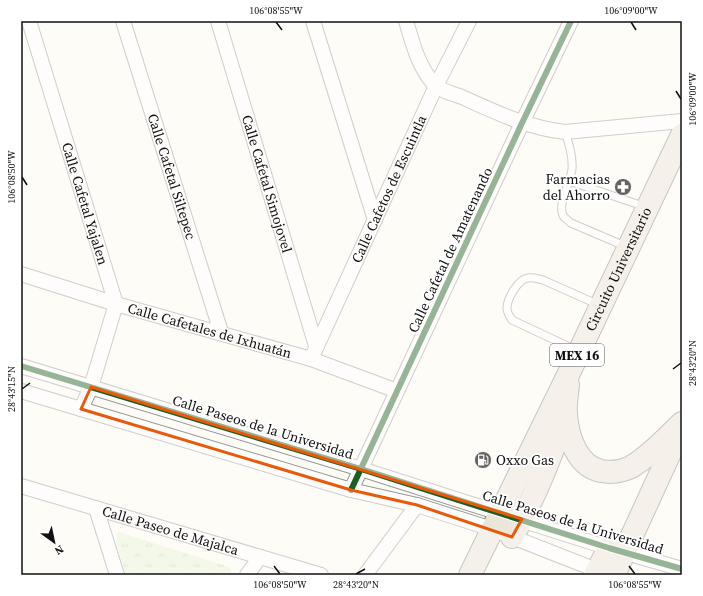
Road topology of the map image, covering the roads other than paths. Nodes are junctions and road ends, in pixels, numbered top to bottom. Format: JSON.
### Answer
{"nodes":[{"id":1,"x":29,"y":21,"type":"edge"},
{"id":2,"x":123,"y":21,"type":"edge"},
{"id":3,"x":218,"y":21,"type":"edge"},
{"id":4,"x":313,"y":21,"type":"edge"},
{"id":5,"x":406,"y":21,"type":"edge"},
{"id":6,"x":469,"y":21,"type":"edge"},
{"id":7,"x":571,"y":21,"type":"edge"},
{"id":8,"x":436,"y":86,"type":"junction"},
{"id":9,"x":682,"y":121,"type":"edge"},
{"id":10,"x":522,"y":124,"type":"junction"},
{"id":11,"x":565,"y":132,"type":"junction"},
{"id":12,"x":682,"y":135,"type":"edge"},
{"id":13,"x":569,"y":181,"type":"junction"},
{"id":14,"x":648,"y":207,"type":"junction"},
{"id":15,"x":375,"y":220,"type":"junction"},
{"id":16,"x":628,"y":248,"type":"junction"},
{"id":17,"x":21,"y":274,"type":"edge"},
{"id":18,"x":116,"y":304,"type":"junction"},
{"id":19,"x":600,"y":306,"type":"junction"},
{"id":20,"x":221,"y":332,"type":"junction"},
{"id":21,"x":578,"y":351,"type":"junction"},
{"id":22,"x":314,"y":352,"type":"junction"},
{"id":23,"x":21,"y":366,"type":"edge"},
{"id":24,"x":569,"y":374,"type":"junction"},
{"id":25,"x":91,"y":386,"type":"junction"},
{"id":26,"x":21,"y":391,"type":"edge"},
{"id":27,"x":397,"y":391,"type":"junction"},
{"id":28,"x":81,"y":409,"type":"junction"},
{"id":29,"x":566,"y":414,"type":"junction"},
{"id":30,"x":682,"y":423,"type":"edge"},
{"id":31,"x":682,"y":426,"type":"edge"},
{"id":32,"x":361,"y":469,"type":"junction"},
{"id":33,"x":21,"y":486,"type":"edge"},
{"id":34,"x":351,"y":490,"type":"junction"},
{"id":35,"x":416,"y":505,"type":"junction"},
{"id":36,"x":96,"y":508,"type":"junction"},
{"id":37,"x":497,"y":521,"type":"junction"},
{"id":38,"x":517,"y":528,"type":"junction"},
{"id":39,"x":617,"y":550,"type":"junction"},
{"id":40,"x":260,"y":557,"type":"junction"},
{"id":41,"x":682,"y":569,"type":"edge"},
{"id":42,"x":604,"y":574,"type":"edge"},
{"id":43,"x":117,"y":575,"type":"edge"},
{"id":44,"x":247,"y":575,"type":"edge"},
{"id":45,"x":321,"y":575,"type":"edge"},
{"id":46,"x":365,"y":575,"type":"edge"},
{"id":47,"x":470,"y":575,"type":"edge"}],
"edges":[{"from":1,"to":18,"type":"street","name":"Calle Cafetal Yajalen"},
{"from":2,"to":20,"type":"street","name":"Calle Cafetal Siltepec"},
{"from":3,"to":22,"type":"street","name":"Calle Cafetal Simojovel"},
{"from":4,"to":15,"type":"street"},
{"from":5,"to":8,"type":"street"},
{"from":6,"to":8,"type":"street","name":"Calle Cafetos de Escuintla"},
{"from":7,"to":10,"type":"street","name":"Calle Cafetal de Amatenando"},
{"from":8,"to":10,"type":"street"},
{"from":8,"to":15,"type":"street","name":"Calle Cafetos de Escuintla"},
{"from":9,"to":11,"type":"street"},
{"from":10,"to":11,"type":"street"},
{"from":10,"to":27,"type":"street","name":"Calle Cafetal de Amatenando"},
{"from":11,"to":13,"type":"lane"},
{"from":12,"to":14,"type":"highway","name":"Circuito Universitario","number":"MEX 16"},
{"from":13,"to":14,"type":"lane"},
{"from":13,"to":16,"type":"lane"},
{"from":14,"to":16,"type":"highway","name":"Circuito Universitario","number":"MEX 16"},
{"from":15,"to":22,"type":"street","name":"Calle Cafetos de Escuintla"},
{"from":16,"to":19,"type":"highway","name":"Circuito Universitario","number":"MEX 16"},
{"from":17,"to":18,"type":"street","name":"Calle Cafetales de Ixhuatán"},
{"from":18,"to":20,"type":"street","name":"Calle Cafetales de Ixhuatán"},
{"from":18,"to":25,"type":"street"},
{"from":19,"to":21,"type":"highway","name":"Circuito Universitario","number":"MEX 16"},
{"from":19,"to":21,"type":"lane"},
{"from":20,"to":22,"type":"street","name":"Calle Cafetales de Ixhuatán"},
{"from":21,"to":24,"type":"highway","name":"Circuito Universitario","number":"MEX 16"},
{"from":22,"to":27,"type":"street","name":"Calle Cafetales de Ixhuatán"},
{"from":23,"to":25,"type":"street","name":"Calle Paseos de la Universidad"},
{"from":24,"to":29,"type":"highway"},
{"from":24,"to":37,"type":"highway","name":"Circuito Universitario","number":"MEX 16"},
{"from":25,"to":28,"type":"street"},
{"from":25,"to":32,"type":"street","name":"Calle Paseos de la Universidad"},
{"from":26,"to":28,"type":"street","name":"Calle Paseos de la Universidad"},
{"from":27,"to":32,"type":"street","name":"Calle Cafetal de Amatenando"},
{"from":28,"to":34,"type":"street","name":"Calle Paseos de la Universidad"},
{"from":29,"to":30,"type":"highway"},
{"from":29,"to":38,"type":"highway"},
{"from":31,"to":39,"type":"highway"},
{"from":32,"to":34,"type":"street","name":"Calle Cafetal de Amatenando"},
{"from":32,"to":37,"type":"street","name":"Calle Paseos de la Universidad"},
{"from":33,"to":36,"type":"street","name":"Calle Paseo de Majalca"},
{"from":34,"to":35,"type":"street","name":"Calle Paseos de la Universidad"},
{"from":35,"to":37,"type":"street","name":"Calle Paseos de la Universidad"},
{"from":35,"to":46,"type":"street"},
{"from":36,"to":40,"type":"street","name":"Calle Paseo de Majalca"},
{"from":36,"to":43,"type":"street"},
{"from":37,"to":38,"type":"street","name":"Calle Paseos de la Universidad"},
{"from":37,"to":38,"type":"street","name":"Calle Paseos de la Universidad"},
{"from":37,"to":47,"type":"highway","name":"Circuito Universitario","number":"MEX 16"},
{"from":38,"to":39,"type":"street","name":"Calle Paseos de la Universidad"},
{"from":38,"to":42,"type":"street","name":"Calle Paseos de la Universidad"},
{"from":39,"to":41,"type":"street","name":"Calle Paseos de la Universidad"},
{"from":39,"to":42,"type":"highway"},
{"from":40,"to":44,"type":"street"},
{"from":40,"to":45,"type":"street","name":"Calle Paseo de Majalca"}]}
